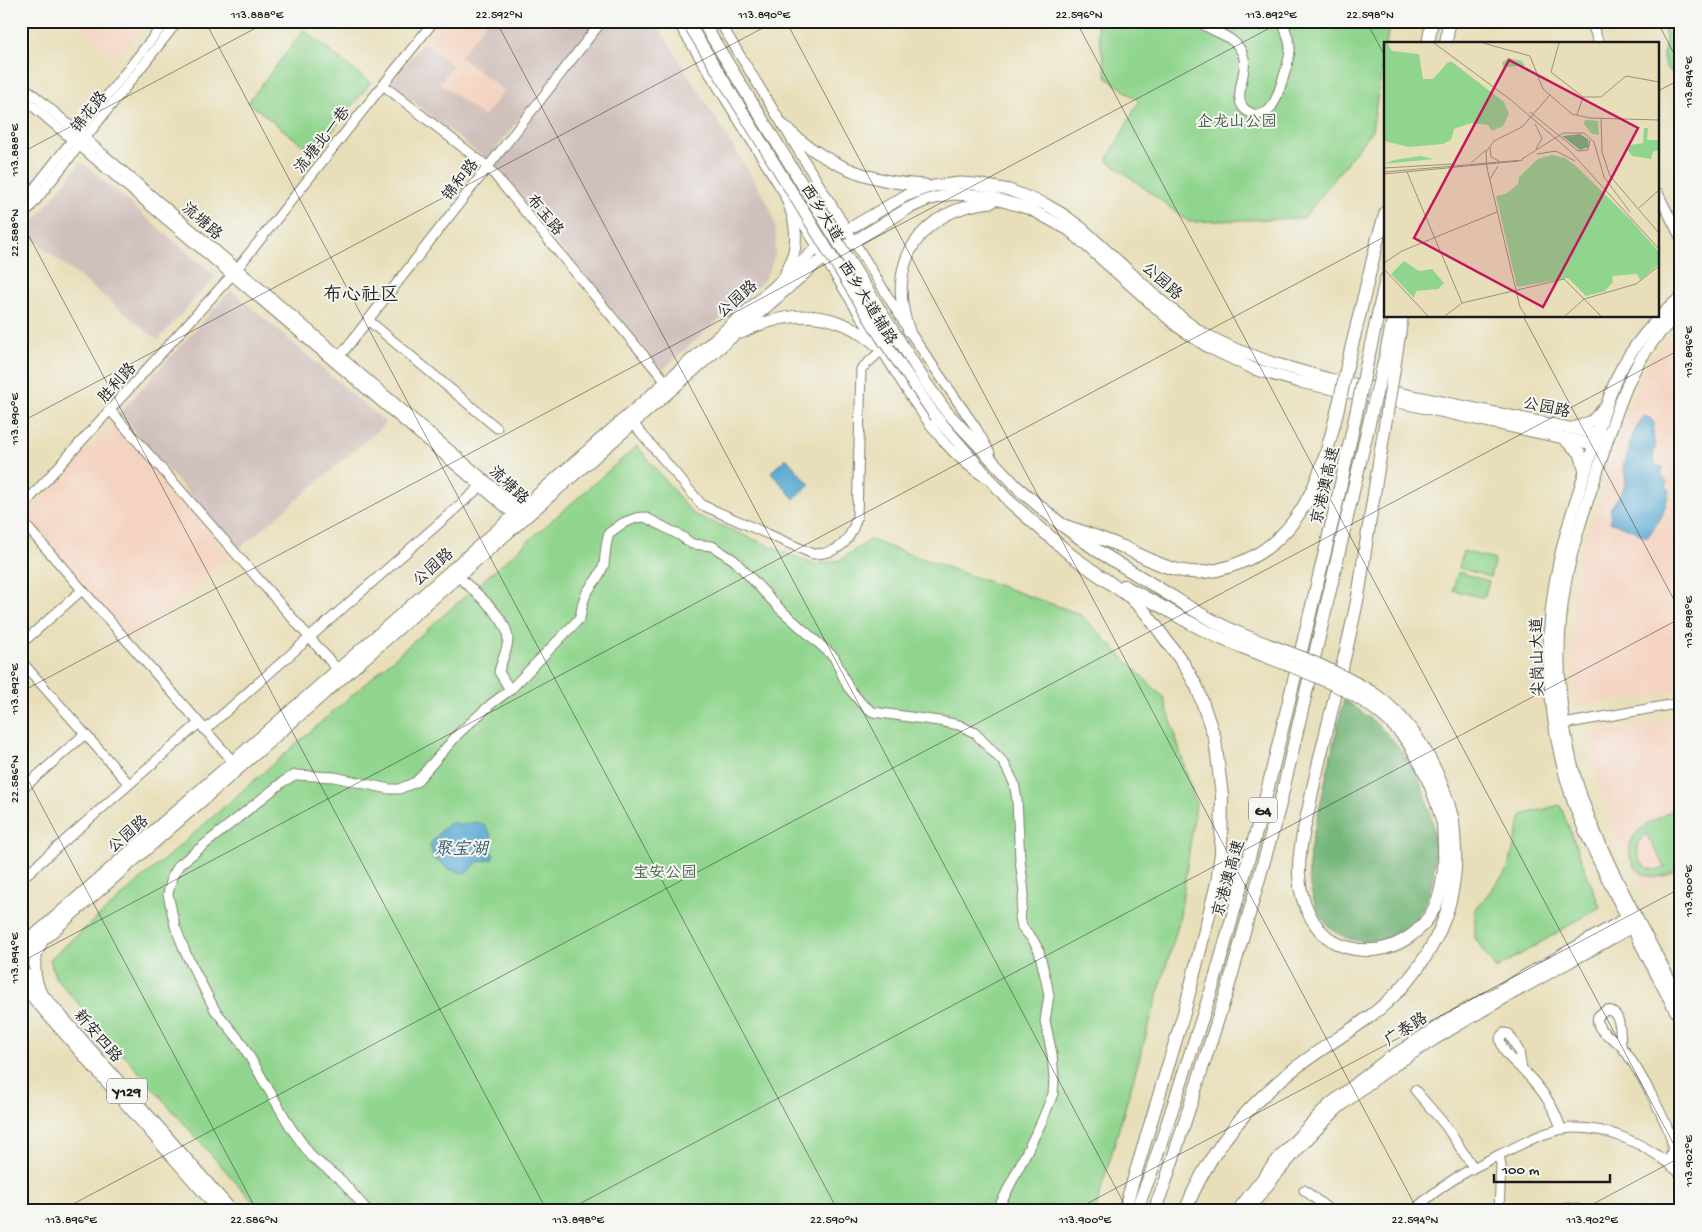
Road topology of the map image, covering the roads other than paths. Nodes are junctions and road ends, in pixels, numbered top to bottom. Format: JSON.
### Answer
{"nodes":[{"id":1,"x":166,"y":21,"type":"edge"},
{"id":2,"x":178,"y":21,"type":"edge"},
{"id":3,"x":434,"y":21,"type":"edge"},
{"id":4,"x":602,"y":21,"type":"edge"},
{"id":5,"x":677,"y":21,"type":"edge"},
{"id":6,"x":687,"y":21,"type":"edge"},
{"id":7,"x":702,"y":21,"type":"edge"},
{"id":8,"x":719,"y":21,"type":"edge"},
{"id":9,"x":1198,"y":21,"type":"edge"},
{"id":10,"x":1282,"y":21,"type":"edge"},
{"id":11,"x":1432,"y":21,"type":"edge"},
{"id":12,"x":1449,"y":21,"type":"edge"},
{"id":13,"x":1591,"y":21,"type":"edge"},
{"id":14,"x":1428,"y":42,"type":"edge"},
{"id":15,"x":1446,"y":42,"type":"edge"},
{"id":16,"x":1598,"y":42,"type":"edge"},
{"id":17,"x":21,"y":84,"type":"edge"},
{"id":18,"x":383,"y":85,"type":"junction"},
{"id":19,"x":21,"y":96,"type":"edge"},
{"id":20,"x":784,"y":126,"type":"junction"},
{"id":21,"x":79,"y":139,"type":"junction"},
{"id":22,"x":807,"y":164,"type":"junction"},
{"id":23,"x":488,"y":167,"type":"junction"},
{"id":24,"x":934,"y":186,"type":"junction"},
{"id":25,"x":783,"y":192,"type":"junction"},
{"id":26,"x":1660,"y":197,"type":"edge"},
{"id":27,"x":1007,"y":201,"type":"junction"},
{"id":28,"x":21,"y":205,"type":"edge"},
{"id":29,"x":1384,"y":218,"type":"edge"},
{"id":30,"x":21,"y":219,"type":"edge"},
{"id":31,"x":847,"y":230,"type":"junction"},
{"id":32,"x":1681,"y":239,"type":"edge"},
{"id":33,"x":854,"y":240,"type":"junction"},
{"id":34,"x":818,"y":247,"type":"junction"},
{"id":35,"x":824,"y":258,"type":"junction"},
{"id":36,"x":235,"y":272,"type":"junction"},
{"id":37,"x":781,"y":280,"type":"junction"},
{"id":38,"x":1384,"y":287,"type":"edge"},
{"id":39,"x":1681,"y":297,"type":"edge"},
{"id":40,"x":892,"y":303,"type":"junction"},
{"id":41,"x":1681,"y":312,"type":"edge"},
{"id":42,"x":861,"y":317,"type":"junction"},
{"id":43,"x":1660,"y":317,"type":"edge"},
{"id":44,"x":1394,"y":318,"type":"edge"},
{"id":45,"x":1401,"y":318,"type":"edge"},
{"id":46,"x":1659,"y":318,"type":"edge"},
{"id":47,"x":368,"y":320,"type":"junction"},
{"id":48,"x":909,"y":331,"type":"junction"},
{"id":49,"x":729,"y":339,"type":"junction"},
{"id":50,"x":882,"y":350,"type":"junction"},
{"id":51,"x":340,"y":356,"type":"junction"},
{"id":52,"x":1387,"y":373,"type":"junction"},
{"id":53,"x":666,"y":382,"type":"junction"},
{"id":54,"x":1606,"y":406,"type":"junction"},
{"id":55,"x":110,"y":410,"type":"junction"},
{"id":56,"x":941,"y":414,"type":"junction"},
{"id":57,"x":629,"y":420,"type":"junction"},
{"id":58,"x":497,"y":428,"type":"dead end"},
{"id":59,"x":1572,"y":428,"type":"junction"},
{"id":60,"x":1562,"y":438,"type":"junction"},
{"id":61,"x":1601,"y":440,"type":"junction"},
{"id":62,"x":998,"y":468,"type":"junction"},
{"id":63,"x":1585,"y":472,"type":"junction"},
{"id":64,"x":991,"y":480,"type":"junction"},
{"id":65,"x":480,"y":487,"type":"junction"},
{"id":66,"x":1020,"y":490,"type":"joint"},
{"id":67,"x":1010,"y":502,"type":"joint"},
{"id":68,"x":21,"y":508,"type":"edge"},
{"id":69,"x":519,"y":515,"type":"junction"},
{"id":70,"x":21,"y":520,"type":"edge"},
{"id":71,"x":1062,"y":525,"type":"junction"},
{"id":72,"x":1072,"y":556,"type":"junction"},
{"id":73,"x":458,"y":576,"type":"junction"},
{"id":74,"x":82,"y":590,"type":"junction"},
{"id":75,"x":309,"y":638,"type":"junction"},
{"id":76,"x":21,"y":644,"type":"edge"},
{"id":77,"x":21,"y":662,"type":"edge"},
{"id":78,"x":338,"y":670,"type":"junction"},
{"id":79,"x":510,"y":690,"type":"junction"},
{"id":80,"x":1681,"y":703,"type":"edge"},
{"id":81,"x":1560,"y":724,"type":"junction"},
{"id":82,"x":202,"y":726,"type":"junction"},
{"id":83,"x":85,"y":734,"type":"junction"},
{"id":84,"x":236,"y":765,"type":"junction"},
{"id":85,"x":129,"y":784,"type":"junction"},
{"id":86,"x":21,"y":790,"type":"edge"},
{"id":87,"x":1448,"y":823,"type":"junction"},
{"id":88,"x":21,"y":866,"type":"edge"},
{"id":89,"x":1634,"y":920,"type":"junction"},
{"id":90,"x":41,"y":936,"type":"junction"},
{"id":91,"x":21,"y":938,"type":"edge"},
{"id":92,"x":21,"y":948,"type":"edge"},
{"id":93,"x":21,"y":959,"type":"edge"},
{"id":94,"x":21,"y":970,"type":"edge"},
{"id":95,"x":21,"y":984,"type":"edge"},
{"id":96,"x":21,"y":992,"type":"edge"},
{"id":97,"x":39,"y":997,"type":"junction"},
{"id":98,"x":1681,"y":1001,"type":"edge"},
{"id":99,"x":1681,"y":1021,"type":"edge"},
{"id":100,"x":1622,"y":1045,"type":"dead end"},
{"id":101,"x":1522,"y":1070,"type":"dead end"},
{"id":102,"x":1415,"y":1090,"type":"dead end"},
{"id":103,"x":1561,"y":1129,"type":"junction"},
{"id":104,"x":1499,"y":1155,"type":"junction"},
{"id":105,"x":1668,"y":1162,"type":"junction"},
{"id":106,"x":1473,"y":1167,"type":"junction"},
{"id":107,"x":1681,"y":1174,"type":"edge"},
{"id":108,"x":1304,"y":1190,"type":"dead end"},
{"id":109,"x":1559,"y":1209,"type":"dead end"},
{"id":110,"x":220,"y":1211,"type":"edge"},
{"id":111,"x":232,"y":1211,"type":"edge"},
{"id":112,"x":368,"y":1211,"type":"edge"},
{"id":113,"x":997,"y":1211,"type":"edge"},
{"id":114,"x":1124,"y":1211,"type":"edge"},
{"id":115,"x":1136,"y":1211,"type":"edge"},
{"id":116,"x":1154,"y":1211,"type":"edge"},
{"id":117,"x":1185,"y":1211,"type":"edge"},
{"id":118,"x":1237,"y":1211,"type":"edge"},
{"id":119,"x":1248,"y":1211,"type":"edge"},
{"id":120,"x":1331,"y":1211,"type":"edge"},
{"id":121,"x":1413,"y":1211,"type":"edge"},
{"id":122,"x":1499,"y":1211,"type":"edge"},
{"id":123,"x":1586,"y":1211,"type":"edge"}],
"edges":[{"from":1,"to":21,"type":"street","name":"锦花路"},
{"from":2,"to":21,"type":"street","name":"锦花路"},
{"from":3,"to":18,"type":"street","name":"流塘北一巷"},
{"from":4,"to":23,"type":"street","name":"锦和路"},
{"from":5,"to":25,"type":"street","name":"西乡大道辅路"},
{"from":6,"to":56,"type":"main road","name":"西乡大道","bridge":true},
{"from":7,"to":56,"type":"main road","name":"西乡大道","bridge":true},
{"from":8,"to":20,"type":"street","name":"西乡大道辅路"},
{"from":9,"to":10,"type":"street"},
{"from":11,"to":14,"type":"highway"},
{"from":12,"to":15,"type":"highway"},
{"from":13,"to":16,"type":"street"},
{"from":17,"to":21,"type":"street","name":"流塘路"},
{"from":18,"to":23,"type":"street","name":"布玉路"},
{"from":18,"to":36,"type":"street","name":"流塘北一巷"},
{"from":19,"to":21,"type":"street","name":"流塘路"},
{"from":20,"to":22,"type":"street","name":"西乡大道辅路"},
{"from":20,"to":24,"type":"main road"},
{"from":21,"to":28,"type":"street","name":"锦花路"},
{"from":21,"to":30,"type":"street","name":"锦花路"},
{"from":21,"to":36,"type":"street","name":"流塘路"},
{"from":22,"to":25,"type":"street"},
{"from":22,"to":31,"type":"street","name":"西乡大道辅路"},
{"from":23,"to":47,"type":"street","name":"锦和路"},
{"from":23,"to":53,"type":"street","name":"布玉路"},
{"from":24,"to":31,"type":"main road","name":"公园路"},
{"from":24,"to":59,"type":"main road","name":"公园路"},
{"from":25,"to":34,"type":"street","name":"西乡大道辅路"},
{"from":25,"to":37,"type":"main road"},
{"from":26,"to":32,"type":"street"},
{"from":27,"to":33,"type":"main road","name":"公园路"},
{"from":27,"to":48,"type":"main road"},
{"from":27,"to":60,"type":"main road","name":"公园路"},
{"from":29,"to":71,"type":"highway","bridge":true},
{"from":31,"to":33,"type":"street","name":"西乡大道辅路"},
{"from":31,"to":34,"type":"main road","name":"公园路"},
{"from":33,"to":35,"type":"main road","name":"公园路"},
{"from":33,"to":40,"type":"street","name":"西乡大道辅路"},
{"from":34,"to":35,"type":"street","name":"西乡大道辅路"},
{"from":34,"to":37,"type":"main road","name":"公园路"},
{"from":35,"to":42,"type":"street","name":"西乡大道辅路"},
{"from":35,"to":49,"type":"main road","name":"公园路"},
{"from":36,"to":51,"type":"street","name":"流塘路"},
{"from":36,"to":55,"type":"street","name":"胜利路"},
{"from":36,"to":65,"type":"street","name":"流塘路"},
{"from":37,"to":53,"type":"main road","name":"公园路"},
{"from":38,"to":115,"type":"highway","name":"京港澳高速","number":"G4","bridge":true},
{"from":39,"to":43,"type":"main road","name":"尖岗山大道"},
{"from":40,"to":42,"type":"street"},
{"from":40,"to":48,"type":"street","name":"西乡大道辅路"},
{"from":41,"to":61,"type":"main road","name":"尖岗山大道"},
{"from":42,"to":50,"type":"street","name":"西乡大道辅路"},
{"from":44,"to":52,"type":"highway","number":"G4"},
{"from":45,"to":52,"type":"highway"},
{"from":46,"to":54,"type":"main road","name":"尖岗山大道"},
{"from":47,"to":51,"type":"street","name":"锦和路"},
{"from":47,"to":58,"type":"street"},
{"from":48,"to":62,"type":"street","name":"西乡大道辅路"},
{"from":49,"to":50,"type":"main road"},
{"from":49,"to":57,"type":"main road","name":"公园路"},
{"from":50,"to":57,"type":"street"},
{"from":50,"to":64,"type":"street","name":"西乡大道辅路"},
{"from":51,"to":69,"type":"street","name":"流塘路"},
{"from":52,"to":87,"type":"highway","bridge":true},
{"from":52,"to":116,"type":"highway","name":"京港澳高速","number":"G4","bridge":true},
{"from":53,"to":57,"type":"main road","name":"公园路"},
{"from":54,"to":59,"type":"main road"},
{"from":54,"to":61,"type":"main road","name":"尖岗山大道"},
{"from":55,"to":68,"type":"street","name":"胜利路"},
{"from":55,"to":75,"type":"street"},
{"from":56,"to":62,"type":"main road"},
{"from":56,"to":64,"type":"main road"},
{"from":57,"to":69,"type":"main road","name":"公园路"},
{"from":59,"to":61,"type":"main road","name":"公园路"},
{"from":60,"to":61,"type":"main road","name":"公园路"},
{"from":60,"to":63,"type":"main road"},
{"from":61,"to":63,"type":"main road","name":"尖岗山大道"},
{"from":61,"to":81,"type":"main road","name":"尖岗山大道"},
{"from":62,"to":66,"type":"main road"},
{"from":63,"to":81,"type":"main road","name":"尖岗山大道"},
{"from":64,"to":67,"type":"main road"},
{"from":65,"to":69,"type":"street","name":"流塘路"},
{"from":65,"to":75,"type":"street"},
{"from":66,"to":71,"type":"highway"},
{"from":67,"to":72,"type":"highway"},
{"from":69,"to":73,"type":"main road","name":"公园路"},
{"from":69,"to":78,"type":"main road","name":"公园路"},
{"from":70,"to":74,"type":"street"},
{"from":71,"to":87,"type":"highway","bridge":true},
{"from":72,"to":87,"type":"highway","bridge":true},
{"from":72,"to":114,"type":"highway"},
{"from":73,"to":79,"type":"street"},
{"from":73,"to":84,"type":"main road","name":"公园路"},
{"from":74,"to":76,"type":"street"},
{"from":74,"to":82,"type":"street"},
{"from":75,"to":78,"type":"street"},
{"from":75,"to":82,"type":"street"},
{"from":77,"to":83,"type":"street"},
{"from":78,"to":84,"type":"main road","name":"公园路"},
{"from":79,"to":112,"type":"street"},
{"from":79,"to":113,"type":"street"},
{"from":80,"to":81,"type":"street"},
{"from":81,"to":89,"type":"main road","name":"尖岗山大道"},
{"from":82,"to":84,"type":"street"},
{"from":82,"to":85,"type":"street"},
{"from":83,"to":85,"type":"street"},
{"from":83,"to":86,"type":"street"},
{"from":84,"to":90,"type":"main road","name":"公园路"},
{"from":85,"to":88,"type":"street"},
{"from":87,"to":117,"type":"highway"},
{"from":89,"to":98,"type":"main road","name":"尖岗山大道"},
{"from":89,"to":99,"type":"main road","name":"尖岗山大道"},
{"from":89,"to":118,"type":"main road","name":"广泰路"},
{"from":89,"to":119,"type":"main road","name":"广泰路"},
{"from":90,"to":91,"type":"main road"},
{"from":90,"to":92,"type":"main road","name":"公园路"},
{"from":90,"to":93,"type":"main road","name":"公园路"},
{"from":90,"to":97,"type":"main road"},
{"from":94,"to":97,"type":"main road","name":"新安四路","number":"Y129"},
{"from":95,"to":97,"type":"main road","name":"新安四路","number":"Y129"},
{"from":96,"to":97,"type":"main road"},
{"from":97,"to":110,"type":"main road","name":"新安四路","number":"Y129"},
{"from":97,"to":111,"type":"main road","name":"新安四路","number":"Y129"},
{"from":100,"to":105,"type":"street"},
{"from":101,"to":103,"type":"street"},
{"from":102,"to":106,"type":"street"},
{"from":103,"to":104,"type":"street"},
{"from":103,"to":105,"type":"street"},
{"from":104,"to":106,"type":"street"},
{"from":104,"to":122,"type":"street"},
{"from":105,"to":107,"type":"street"},
{"from":106,"to":121,"type":"street"},
{"from":108,"to":120,"type":"street"},
{"from":109,"to":123,"type":"street"}]}
